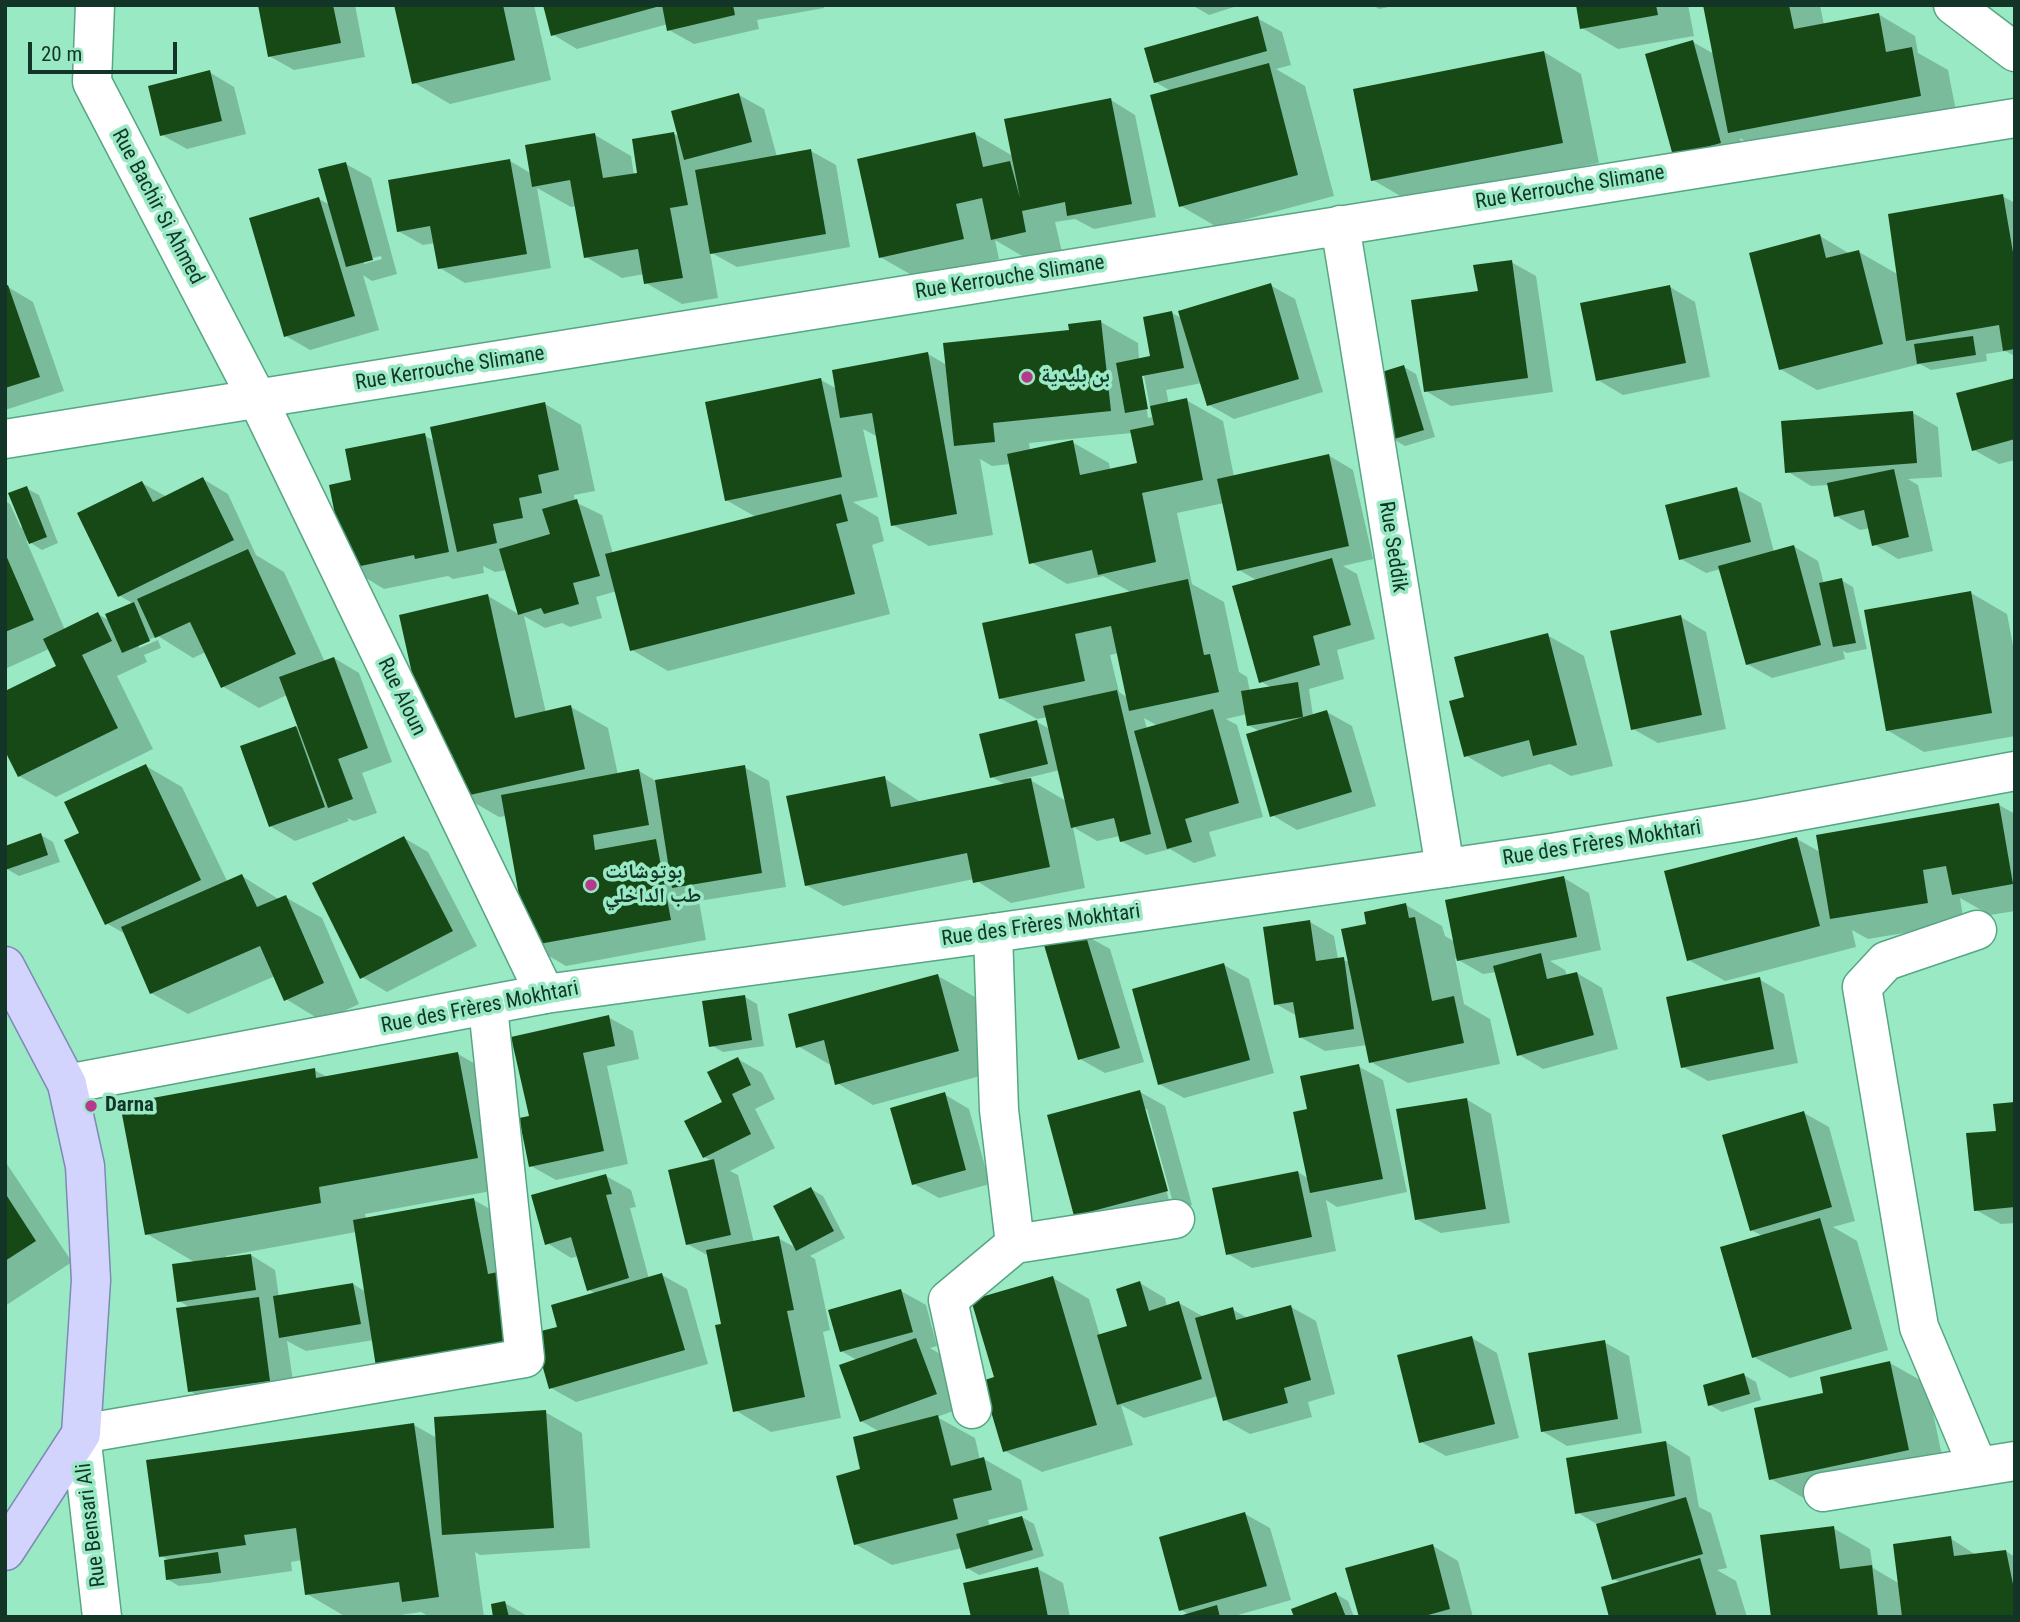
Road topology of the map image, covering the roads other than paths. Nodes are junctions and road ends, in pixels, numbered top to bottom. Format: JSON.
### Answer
{"nodes":[{"id":1,"x":95,"y":5,"type":"edge"},
{"id":2,"x":1952,"y":5,"type":"edge"},
{"id":3,"x":2015,"y":52,"type":"edge"},
{"id":4,"x":2015,"y":118,"type":"edge"},
{"id":5,"x":1340,"y":225,"type":"junction"},
{"id":6,"x":258,"y":400,"type":"junction"},
{"id":7,"x":5,"y":439,"type":"edge"},
{"id":8,"x":2015,"y":771,"type":"edge"},
{"id":9,"x":1445,"y":868,"type":"junction"},
{"id":10,"x":1977,"y":930,"type":"dead end"},
{"id":11,"x":993,"y":933,"type":"junction"},
{"id":12,"x":5,"y":966,"type":"edge"},
{"id":13,"x":545,"y":993,"type":"junction"},
{"id":14,"x":488,"y":1007,"type":"junction"},
{"id":15,"x":67,"y":1084,"type":"junction"},
{"id":16,"x":1175,"y":1219,"type":"dead end"},
{"id":17,"x":1015,"y":1244,"type":"junction"},
{"id":18,"x":972,"y":1409,"type":"dead end"},
{"id":19,"x":81,"y":1434,"type":"junction"},
{"id":20,"x":2015,"y":1461,"type":"edge"},
{"id":21,"x":1978,"y":1467,"type":"junction"},
{"id":22,"x":1823,"y":1492,"type":"dead end"},
{"id":23,"x":5,"y":1551,"type":"edge"},
{"id":24,"x":102,"y":1617,"type":"edge"}],
"edges":[{"from":1,"to":6,"type":"street","name":"Rue Bachir Si Ahmed"},
{"from":2,"to":3,"type":"street"},
{"from":4,"to":5,"type":"street","name":"Rue Kerrouche Slimane"},
{"from":5,"to":6,"type":"street","name":"Rue Kerrouche Slimane"},
{"from":5,"to":9,"type":"street","name":"Rue Seddik"},
{"from":6,"to":7,"type":"street","name":"Rue Kerrouche Slimane"},
{"from":6,"to":13,"type":"street","name":"Rue Aloun"},
{"from":8,"to":9,"type":"street","name":"Rue des Frères Mokhtari"},
{"from":9,"to":11,"type":"street","name":"Rue des Frères Mokhtari"},
{"from":10,"to":21,"type":"street"},
{"from":11,"to":13,"type":"street","name":"Rue des Frères Mokhtari"},
{"from":11,"to":17,"type":"street"},
{"from":12,"to":15,"type":"main road"},
{"from":13,"to":14,"type":"street","name":"Rue des Frères Mokhtari"},
{"from":14,"to":15,"type":"street","name":"Rue des Frères Mokhtari"},
{"from":14,"to":19,"type":"street"},
{"from":15,"to":19,"type":"main road"},
{"from":16,"to":17,"type":"street"},
{"from":17,"to":18,"type":"street"},
{"from":19,"to":23,"type":"main road"},
{"from":19,"to":24,"type":"street","name":"Rue Bensari Ali"},
{"from":20,"to":21,"type":"street"},
{"from":21,"to":22,"type":"street"}]}
